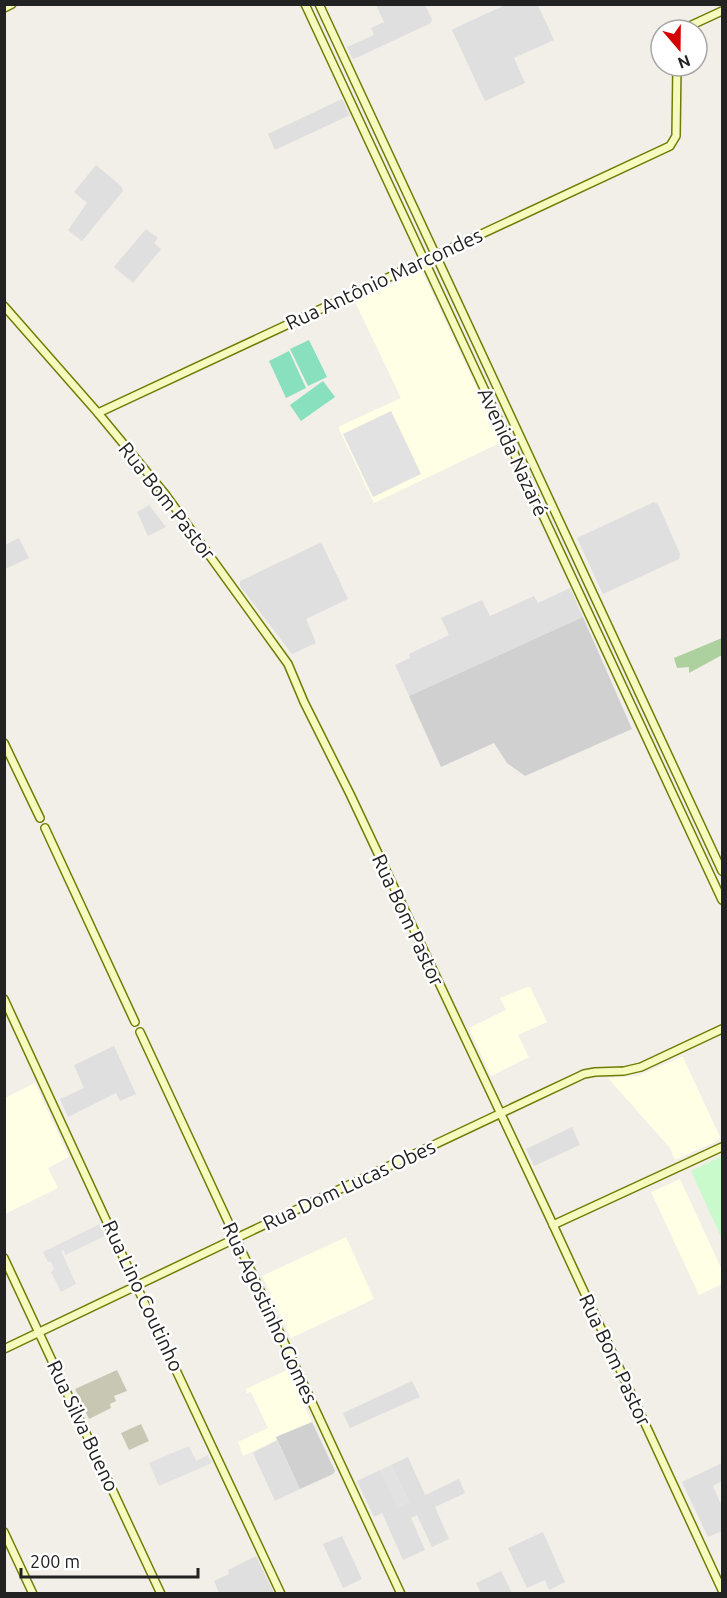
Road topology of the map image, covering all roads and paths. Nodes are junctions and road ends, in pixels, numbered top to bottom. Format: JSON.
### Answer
{"nodes":[{"id":1,"x":12,"y":4,"type":"edge"},
{"id":2,"x":305,"y":4,"type":"edge"},
{"id":3,"x":319,"y":4,"type":"edge"},
{"id":4,"x":4,"y":8,"type":"edge"},
{"id":5,"x":723,"y":11,"type":"edge"},
{"id":6,"x":708,"y":18,"type":"edge"},
{"id":7,"x":677,"y":78,"type":"edge"},
{"id":8,"x":435,"y":255,"type":"junction"},
{"id":9,"x":424,"y":261,"type":"junction"},
{"id":10,"x":4,"y":306,"type":"edge"},
{"id":11,"x":98,"y":412,"type":"junction"},
{"id":12,"x":4,"y":743,"type":"edge"},
{"id":13,"x":723,"y":871,"type":"edge"},
{"id":14,"x":723,"y":900,"type":"edge"},
{"id":15,"x":4,"y":999,"type":"edge"},
{"id":16,"x":723,"y":1029,"type":"edge"},
{"id":17,"x":500,"y":1113,"type":"junction"},
{"id":18,"x":723,"y":1147,"type":"edge"},
{"id":19,"x":553,"y":1225,"type":"junction"},
{"id":20,"x":235,"y":1239,"type":"junction"},
{"id":21,"x":4,"y":1258,"type":"edge"},
{"id":22,"x":137,"y":1287,"type":"junction"},
{"id":23,"x":40,"y":1332,"type":"junction"},
{"id":24,"x":4,"y":1349,"type":"edge"},
{"id":25,"x":4,"y":1532,"type":"edge"},
{"id":26,"x":723,"y":1590,"type":"edge"},
{"id":27,"x":33,"y":1593,"type":"edge"},
{"id":28,"x":161,"y":1593,"type":"edge"},
{"id":29,"x":281,"y":1593,"type":"edge"},
{"id":30,"x":401,"y":1593,"type":"edge"}],
"edges":[{"from":1,"to":4,"type":"main road"},
{"from":2,"to":9,"type":"main road","name":"Avenida Nazaré"},
{"from":3,"to":8,"type":"main road","name":"Avenida Nazaré"},
{"from":5,"to":6,"type":"main road"},
{"from":7,"to":8,"type":"main road","name":"Rua Antônio Marcondes"},
{"from":8,"to":9,"type":"main road","name":"Rua Antônio Marcondes"},
{"from":8,"to":13,"type":"main road","name":"Avenida Nazaré"},
{"from":9,"to":11,"type":"main road","name":"Rua Antônio Marcondes"},
{"from":9,"to":14,"type":"main road","name":"Avenida Nazaré"},
{"from":10,"to":11,"type":"main road","name":"Rua Bom Pastor"},
{"from":11,"to":17,"type":"main road","name":"Rua Bom Pastor"},
{"from":12,"to":20,"type":"main road","name":"Rua Agostinho Gomes"},
{"from":15,"to":22,"type":"main road","name":"Rua Lino Coutinho"},
{"from":16,"to":17,"type":"main road","name":"Rua Dom Lucas Obes"},
{"from":17,"to":19,"type":"main road","name":"Rua Bom Pastor"},
{"from":17,"to":20,"type":"main road","name":"Rua Dom Lucas Obes"},
{"from":18,"to":19,"type":"main road"},
{"from":19,"to":26,"type":"main road","name":"Rua Bom Pastor"},
{"from":20,"to":22,"type":"main road","name":"Rua Dom Lucas Obes"},
{"from":20,"to":30,"type":"main road","name":"Rua Agostinho Gomes"},
{"from":21,"to":23,"type":"main road","name":"Rua Silva Bueno"},
{"from":22,"to":23,"type":"main road","name":"Rua Dom Lucas Obes"},
{"from":22,"to":29,"type":"main road","name":"Rua Lino Coutinho"},
{"from":23,"to":24,"type":"main road","name":"Rua Dom Lucas Obes"},
{"from":23,"to":28,"type":"main road","name":"Rua Silva Bueno"},
{"from":25,"to":27,"type":"main road"}]}
